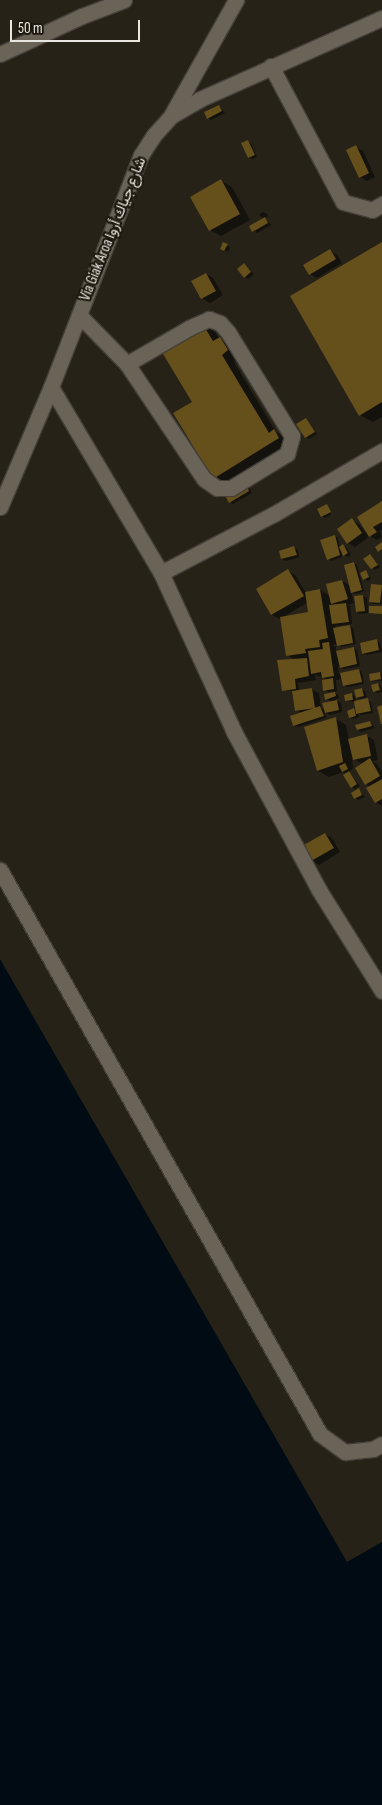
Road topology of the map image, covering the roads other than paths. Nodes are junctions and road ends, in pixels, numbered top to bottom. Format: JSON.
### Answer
{"nodes":[{"id":1,"x":124,"y":0,"type":"edge"},
{"id":2,"x":236,"y":0,"type":"edge"},
{"id":3,"x":382,"y":18,"type":"edge"},
{"id":4,"x":0,"y":54,"type":"edge"},
{"id":5,"x":271,"y":66,"type":"junction"},
{"id":6,"x":171,"y":116,"type":"junction"},
{"id":7,"x":382,"y":204,"type":"edge"},
{"id":8,"x":79,"y":315,"type":"junction"},
{"id":9,"x":127,"y":364,"type":"junction"},
{"id":10,"x":51,"y":387,"type":"junction"},
{"id":11,"x":382,"y":451,"type":"edge"},
{"id":12,"x":0,"y":507,"type":"edge"},
{"id":13,"x":161,"y":572,"type":"junction"},
{"id":14,"x":0,"y":870,"type":"edge"},
{"id":15,"x":382,"y":991,"type":"edge"},
{"id":16,"x":382,"y":1444,"type":"edge"}],
"edges":[{"from":1,"to":4,"type":"lane"},
{"from":2,"to":6,"type":"lane"},
{"from":3,"to":5,"type":"lane","name":"Via Giak Aroa شارع جياك أروا"},
{"from":5,"to":6,"type":"lane","name":"Via Giak Aroa شارع جياك أروا"},
{"from":5,"to":7,"type":"lane"},
{"from":6,"to":8,"type":"lane","name":"Via Giak Aroa شارع جياك أروا"},
{"from":8,"to":9,"type":"lane"},
{"from":8,"to":10,"type":"lane","name":"Via Giak Aroa شارع جياك أروا"},
{"from":9,"to":9,"type":"lane"},
{"from":10,"to":12,"type":"lane","name":"Via Giak Aroa شارع جياك أروا"},
{"from":10,"to":13,"type":"lane"},
{"from":11,"to":13,"type":"lane"},
{"from":13,"to":15,"type":"lane"},
{"from":14,"to":16,"type":"lane"}]}
